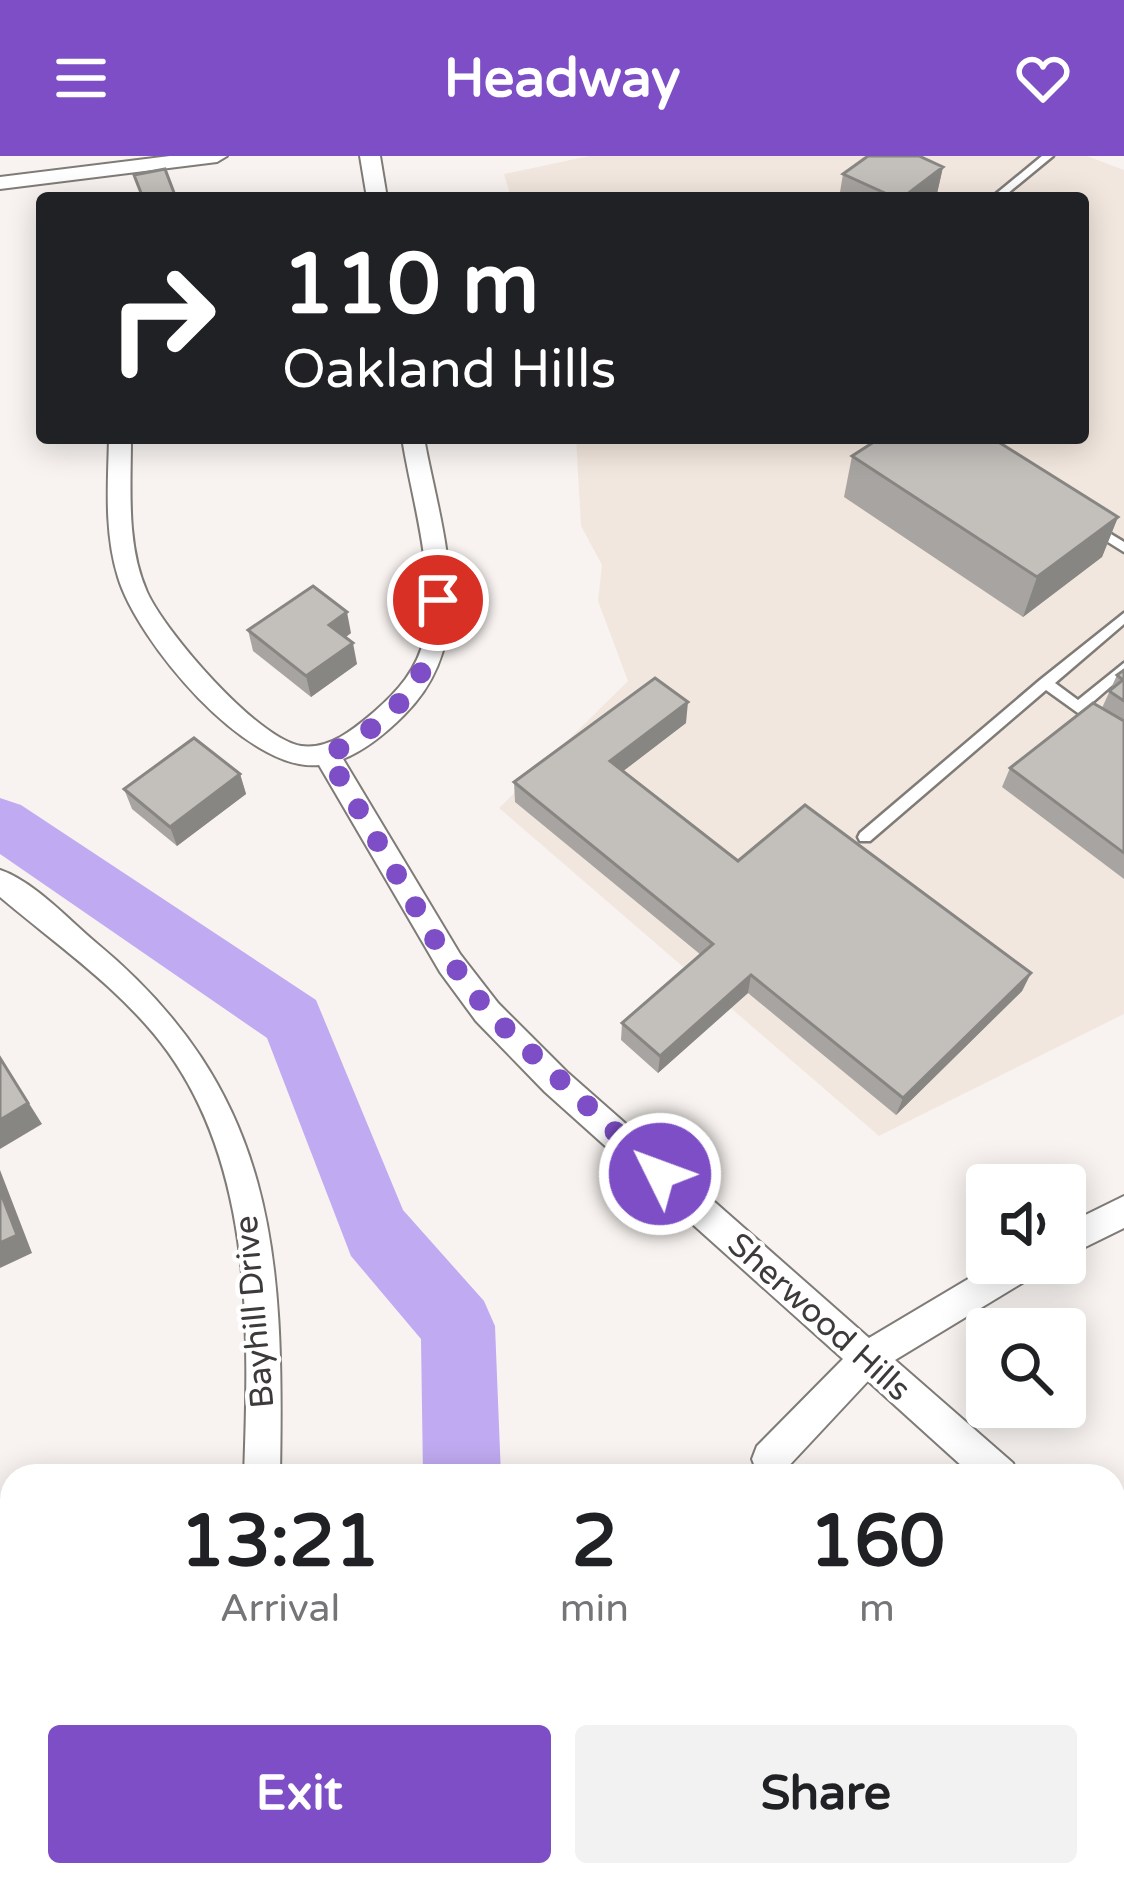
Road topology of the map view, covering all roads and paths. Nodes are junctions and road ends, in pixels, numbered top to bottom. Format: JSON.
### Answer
{"nodes":[{"id":1,"x":217,"y":156,"type":"edge"},
{"id":2,"x":370,"y":156,"type":"edge"},
{"id":3,"x":1048,"y":156,"type":"edge"},
{"id":4,"x":80,"y":165,"type":"edge"},
{"id":5,"x":0,"y":183,"type":"edge"},
{"id":6,"x":375,"y":192,"type":"edge"},
{"id":7,"x":1003,"y":192,"type":"edge"},
{"id":8,"x":120,"y":444,"type":"edge"},
{"id":9,"x":414,"y":444,"type":"edge"},
{"id":10,"x":1087,"y":523,"type":"edge"},
{"id":11,"x":1124,"y":548,"type":"edge"},
{"id":12,"x":1124,"y":617,"type":"edge"},
{"id":13,"x":1124,"y":668,"type":"edge"},
{"id":14,"x":1045,"y":682,"type":"junction"},
{"id":15,"x":1078,"y":707,"type":"junction"},
{"id":16,"x":1124,"y":741,"type":"edge"},
{"id":17,"x":327,"y":755,"type":"junction"},
{"id":18,"x":865,"y":837,"type":"dead end"},
{"id":19,"x":0,"y":881,"type":"edge"},
{"id":20,"x":1124,"y":1211,"type":"edge"},
{"id":21,"x":1086,"y":1231,"type":"edge"},
{"id":22,"x":990,"y":1284,"type":"edge"},
{"id":23,"x":867,"y":1358,"type":"junction"},
{"id":24,"x":770,"y":1459,"type":"dead end"},
{"id":25,"x":262,"y":1464,"type":"edge"},
{"id":26,"x":986,"y":1464,"type":"edge"}],
"edges":[{"from":1,"to":4,"type":"street"},
{"from":2,"to":6,"type":"street"},
{"from":3,"to":7,"type":"lane"},
{"from":4,"to":5,"type":"street"},
{"from":8,"to":17,"type":"street"},
{"from":9,"to":17,"type":"street"},
{"from":10,"to":11,"type":"lane"},
{"from":12,"to":14,"type":"lane"},
{"from":13,"to":15,"type":"lane"},
{"from":14,"to":15,"type":"lane"},
{"from":14,"to":18,"type":"lane"},
{"from":15,"to":16,"type":"lane"},
{"from":17,"to":23,"type":"street","name":"Sherwood Hills"},
{"from":19,"to":25,"type":"street","name":"Bayhill Drive"},
{"from":20,"to":21,"type":"street"},
{"from":22,"to":23,"type":"street"},
{"from":23,"to":24,"type":"street"},
{"from":23,"to":26,"type":"street","name":"Sherwood Hills"}]}
